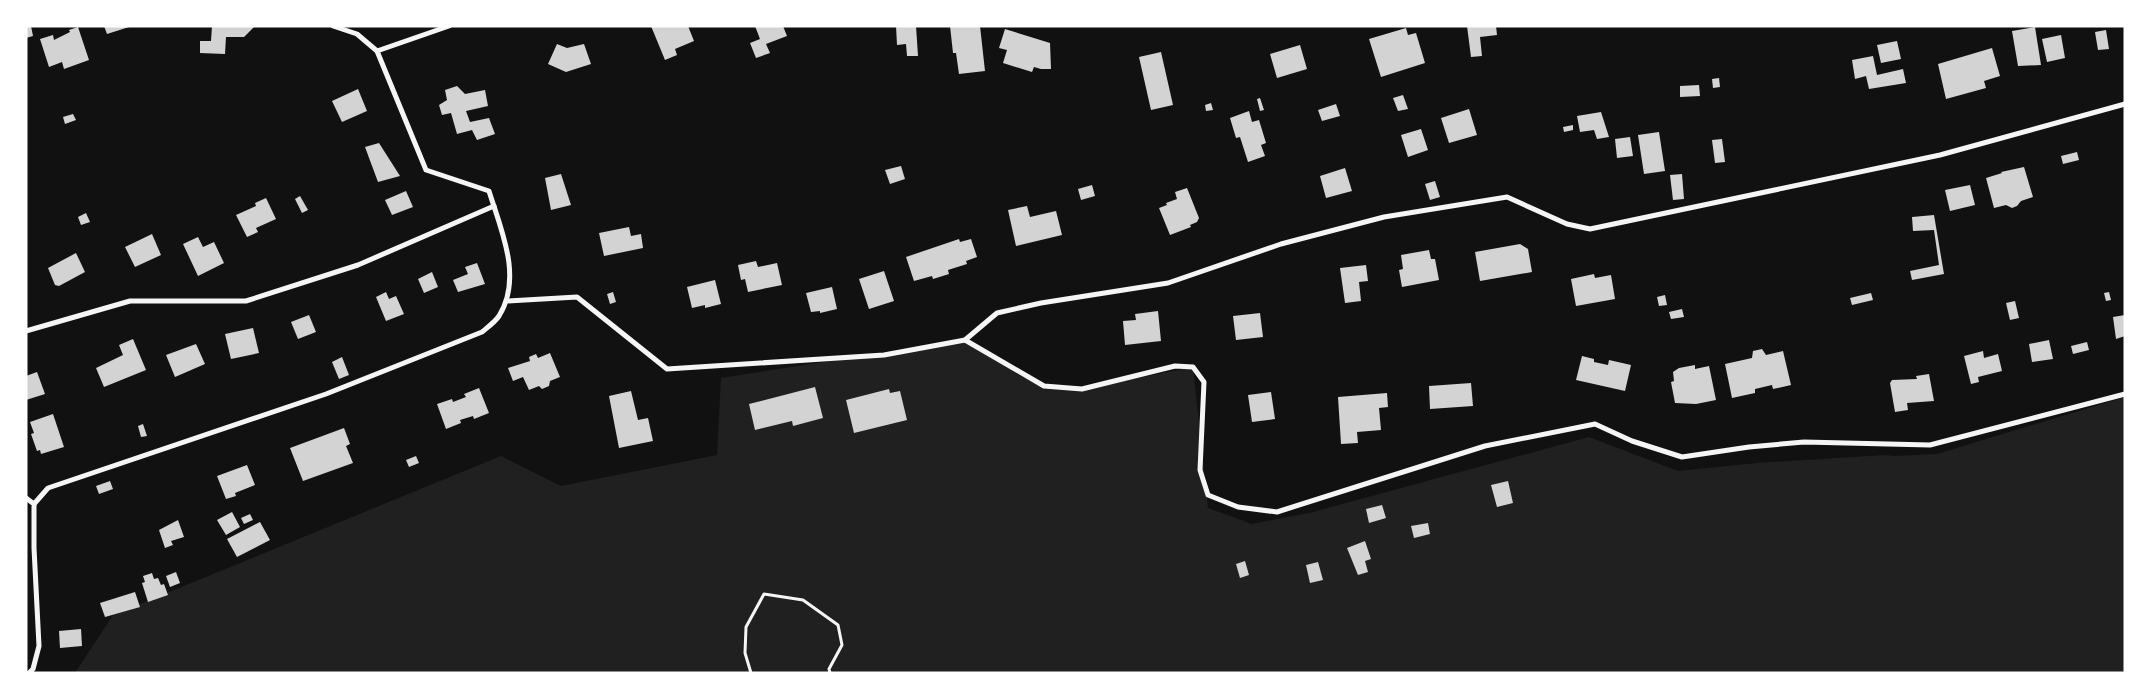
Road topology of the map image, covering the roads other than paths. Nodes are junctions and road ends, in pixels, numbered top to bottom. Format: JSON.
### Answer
{"nodes":[{"id":1,"x":333,"y":26,"type":"edge"},
{"id":2,"x":449,"y":26,"type":"edge"},
{"id":3,"x":377,"y":51,"type":"junction"},
{"id":4,"x":2125,"y":104,"type":"edge"},
{"id":5,"x":494,"y":206,"type":"junction"},
{"id":6,"x":507,"y":301,"type":"junction"},
{"id":7,"x":26,"y":331,"type":"edge"},
{"id":8,"x":965,"y":340,"type":"junction"},
{"id":9,"x":2125,"y":394,"type":"edge"},
{"id":10,"x":26,"y":498,"type":"edge"},
{"id":11,"x":34,"y":504,"type":"junction"},
{"id":12,"x":29,"y":673,"type":"edge"}],
"edges":[{"from":1,"to":3,"type":"street"},
{"from":2,"to":3,"type":"street"},
{"from":3,"to":5,"type":"street"},
{"from":4,"to":8,"type":"street"},
{"from":5,"to":6,"type":"street"},
{"from":5,"to":7,"type":"street"},
{"from":6,"to":8,"type":"street"},
{"from":6,"to":11,"type":"street"},
{"from":8,"to":9,"type":"street"},
{"from":10,"to":11,"type":"street"},
{"from":11,"to":12,"type":"street"}]}
